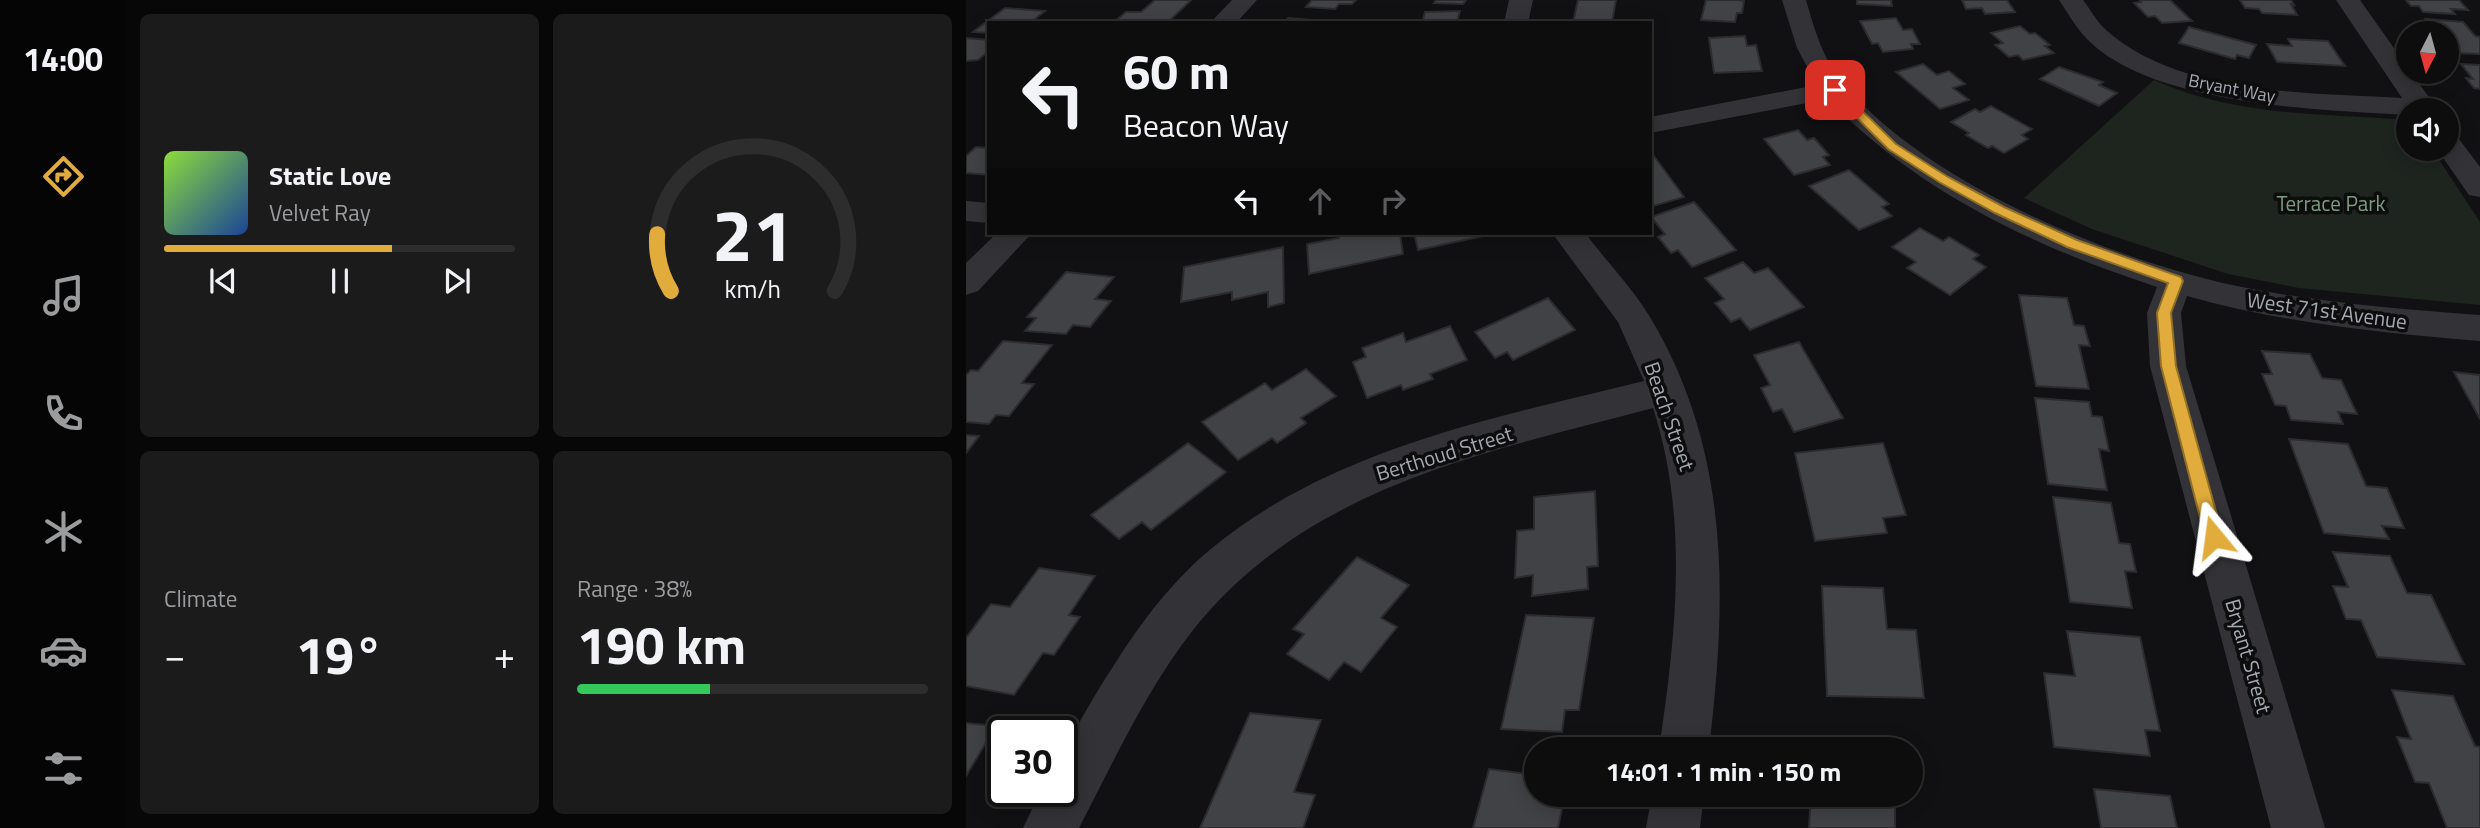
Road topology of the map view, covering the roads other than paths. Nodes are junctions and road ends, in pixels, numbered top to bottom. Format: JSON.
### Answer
{"nodes":[{"id":1,"x":1245,"y":0,"type":"edge"},
{"id":2,"x":1521,"y":0,"type":"edge"},
{"id":3,"x":1794,"y":0,"type":"edge"},
{"id":4,"x":2071,"y":0,"type":"edge"},
{"id":5,"x":2348,"y":0,"type":"edge"},
{"id":6,"x":1224,"y":21,"type":"edge"},
{"id":7,"x":1516,"y":21,"type":"edge"},
{"id":8,"x":1835,"y":90,"type":"junction"},
{"id":9,"x":2416,"y":98,"type":"edge"},
{"id":10,"x":2396,"y":106,"type":"edge"},
{"id":11,"x":1652,"y":125,"type":"edge"},
{"id":12,"x":2459,"y":159,"type":"edge"},
{"id":13,"x":2480,"y":188,"type":"edge"},
{"id":14,"x":966,"y":211,"type":"edge"},
{"id":15,"x":987,"y":213,"type":"edge"},
{"id":16,"x":1014,"y":235,"type":"edge"},
{"id":17,"x":1570,"y":235,"type":"edge"},
{"id":18,"x":2176,"y":281,"type":"junction"},
{"id":19,"x":966,"y":284,"type":"edge"},
{"id":20,"x":2480,"y":328,"type":"edge"},
{"id":21,"x":1666,"y":390,"type":"junction"},
{"id":22,"x":1686,"y":737,"type":"edge"},
{"id":23,"x":1676,"y":807,"type":"edge"},
{"id":24,"x":1050,"y":828,"type":"edge"},
{"id":25,"x":1673,"y":828,"type":"edge"},
{"id":26,"x":2298,"y":828,"type":"edge"}],
"edges":[{"from":1,"to":6,"type":"street"},
{"from":2,"to":7,"type":"street"},
{"from":3,"to":8,"type":"street","name":"West 71st Avenue"},
{"from":4,"to":10,"type":"street","name":"Bryant Way"},
{"from":5,"to":9,"type":"street"},
{"from":8,"to":11,"type":"street"},
{"from":8,"to":18,"type":"street","name":"West 71st Avenue"},
{"from":12,"to":13,"type":"street"},
{"from":14,"to":15,"type":"street"},
{"from":16,"to":19,"type":"street"},
{"from":17,"to":21,"type":"street","name":"Beach Street"},
{"from":18,"to":20,"type":"street","name":"West 71st Avenue"},
{"from":18,"to":26,"type":"street","name":"Bryant Street"},
{"from":21,"to":22,"type":"street","name":"Beach Street"},
{"from":21,"to":24,"type":"street","name":"Berthoud Street"},
{"from":23,"to":25,"type":"street"}]}
